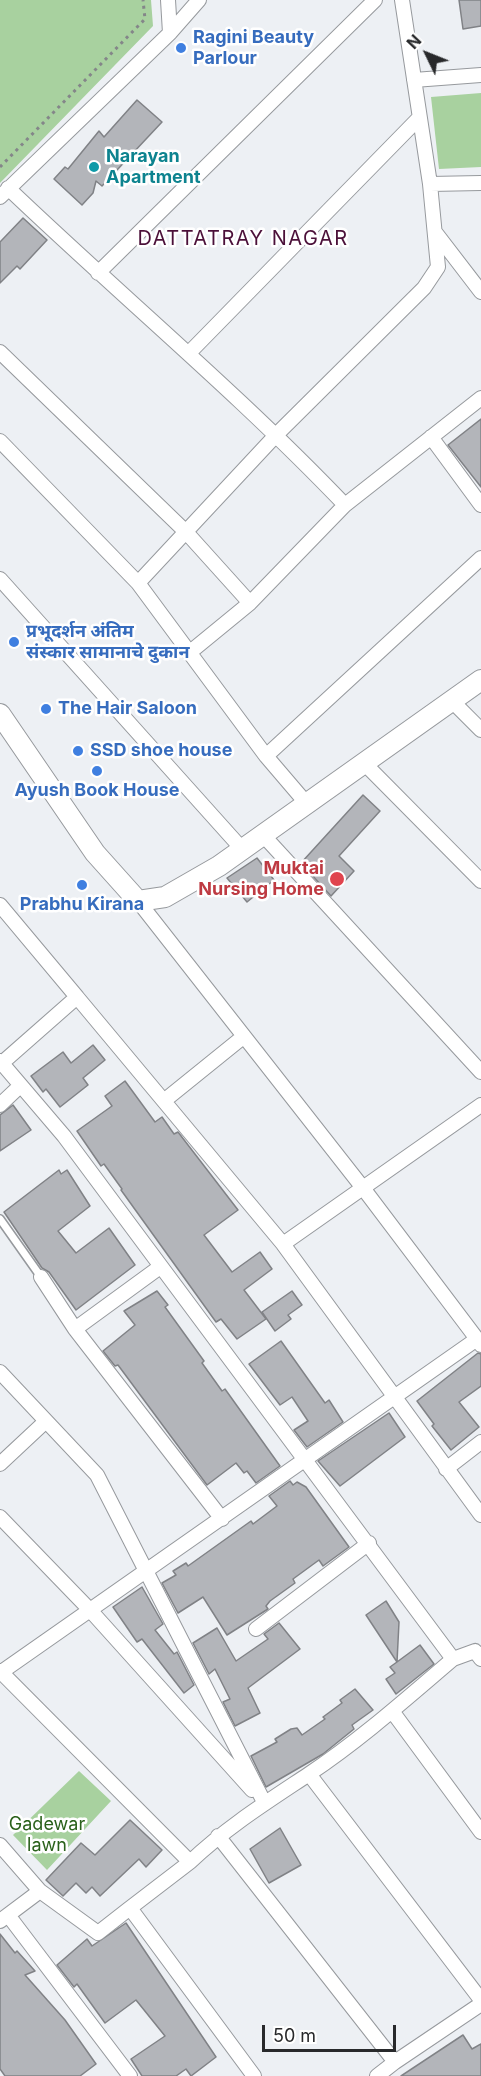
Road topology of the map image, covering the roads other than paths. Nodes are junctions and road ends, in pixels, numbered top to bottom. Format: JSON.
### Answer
{"nodes":[{"id":1,"x":168,"y":0,"type":"edge"},
{"id":2,"x":199,"y":0,"type":"edge"},
{"id":3,"x":375,"y":0,"type":"edge"},
{"id":4,"x":402,"y":0,"type":"edge"},
{"id":5,"x":170,"y":33,"type":"junction"},
{"id":6,"x":481,"y":75,"type":"edge"},
{"id":7,"x":414,"y":80,"type":"junction"},
{"id":8,"x":418,"y":118,"type":"junction"},
{"id":9,"x":481,"y":183,"type":"edge"},
{"id":10,"x":430,"y":184,"type":"junction"},
{"id":11,"x":4,"y":193,"type":"edge"},
{"id":12,"x":435,"y":231,"type":"junction"},
{"id":13,"x":98,"y":273,"type":"junction"},
{"id":14,"x":481,"y":292,"type":"edge"},
{"id":15,"x":190,"y":352,"type":"junction"},
{"id":16,"x":1,"y":354,"type":"edge"},
{"id":17,"x":481,"y":398,"type":"edge"},
{"id":18,"x":277,"y":434,"type":"junction"},
{"id":19,"x":431,"y":438,"type":"junction"},
{"id":20,"x":0,"y":441,"type":"edge"},
{"id":21,"x":345,"y":505,"type":"junction"},
{"id":22,"x":481,"y":505,"type":"edge"},
{"id":23,"x":186,"y":532,"type":"junction"},
{"id":24,"x":481,"y":558,"type":"edge"},
{"id":25,"x":0,"y":579,"type":"edge"},
{"id":26,"x":138,"y":584,"type":"junction"},
{"id":27,"x":249,"y":603,"type":"junction"},
{"id":28,"x":189,"y":652,"type":"junction"},
{"id":29,"x":481,"y":680,"type":"edge"},
{"id":30,"x":452,"y":701,"type":"junction"},
{"id":31,"x":0,"y":714,"type":"edge"},
{"id":32,"x":481,"y":730,"type":"edge"},
{"id":33,"x":266,"y":756,"type":"junction"},
{"id":34,"x":364,"y":764,"type":"junction"},
{"id":35,"x":307,"y":804,"type":"junction"},
{"id":36,"x":263,"y":835,"type":"junction"},
{"id":37,"x":243,"y":850,"type":"junction"},
{"id":38,"x":481,"y":881,"type":"edge"},
{"id":39,"x":138,"y":901,"type":"junction"},
{"id":40,"x":0,"y":905,"type":"edge"},
{"id":41,"x":77,"y":997,"type":"junction"},
{"id":42,"x":243,"y":1037,"type":"junction"},
{"id":43,"x":1,"y":1062,"type":"edge"},
{"id":44,"x":481,"y":1072,"type":"edge"},
{"id":45,"x":20,"y":1086,"type":"junction"},
{"id":46,"x":165,"y":1100,"type":"junction"},
{"id":47,"x":0,"y":1105,"type":"edge"},
{"id":48,"x":479,"y":1111,"type":"edge"},
{"id":49,"x":363,"y":1188,"type":"junction"},
{"id":50,"x":0,"y":1219,"type":"edge"},
{"id":51,"x":283,"y":1244,"type":"junction"},
{"id":52,"x":160,"y":1267,"type":"junction"},
{"id":53,"x":41,"y":1277,"type":"joint"},
{"id":54,"x":75,"y":1329,"type":"junction"},
{"id":55,"x":479,"y":1342,"type":"edge"},
{"id":56,"x":0,"y":1372,"type":"edge"},
{"id":57,"x":394,"y":1399,"type":"junction"},
{"id":58,"x":46,"y":1420,"type":"junction"},
{"id":59,"x":481,"y":1442,"type":"edge"},
{"id":60,"x":305,"y":1461,"type":"junction"},
{"id":61,"x":0,"y":1464,"type":"edge"},
{"id":62,"x":446,"y":1469,"type":"junction"},
{"id":63,"x":481,"y":1515,"type":"edge"},
{"id":64,"x":0,"y":1517,"type":"edge"},
{"id":65,"x":222,"y":1519,"type":"junction"},
{"id":66,"x":369,"y":1543,"type":"junction"},
{"id":67,"x":148,"y":1570,"type":"junction"},
{"id":68,"x":90,"y":1610,"type":"junction"},
{"id":69,"x":256,"y":1629,"type":"dead end"},
{"id":70,"x":479,"y":1652,"type":"edge"},
{"id":71,"x":453,"y":1659,"type":"junction"},
{"id":72,"x":0,"y":1672,"type":"edge"},
{"id":73,"x":392,"y":1711,"type":"junction"},
{"id":74,"x":309,"y":1774,"type":"junction"},
{"id":75,"x":264,"y":1802,"type":"junction"},
{"id":76,"x":481,"y":1832,"type":"edge"},
{"id":77,"x":218,"y":1836,"type":"junction"},
{"id":78,"x":0,"y":1845,"type":"edge"},
{"id":79,"x":190,"y":1862,"type":"junction"},
{"id":80,"x":40,"y":1891,"type":"junction"},
{"id":81,"x":130,"y":1908,"type":"junction"},
{"id":82,"x":4,"y":1918,"type":"edge"},
{"id":83,"x":481,"y":2002,"type":"edge"},
{"id":84,"x":395,"y":2062,"type":"junction"},
{"id":85,"x":129,"y":2076,"type":"edge"},
{"id":86,"x":254,"y":2076,"type":"edge"},
{"id":87,"x":377,"y":2076,"type":"edge"}],
"edges":[{"from":1,"to":5,"type":"street"},
{"from":2,"to":5,"type":"street"},
{"from":3,"to":13,"type":"street"},
{"from":4,"to":7,"type":"street"},
{"from":5,"to":11,"type":"street"},
{"from":6,"to":7,"type":"street"},
{"from":7,"to":8,"type":"street"},
{"from":8,"to":10,"type":"street"},
{"from":8,"to":15,"type":"street"},
{"from":9,"to":10,"type":"street"},
{"from":10,"to":12,"type":"street"},
{"from":11,"to":13,"type":"street"},
{"from":12,"to":14,"type":"street"},
{"from":12,"to":18,"type":"street"},
{"from":13,"to":15,"type":"street"},
{"from":15,"to":18,"type":"street"},
{"from":16,"to":23,"type":"street"},
{"from":17,"to":19,"type":"street"},
{"from":18,"to":21,"type":"street"},
{"from":18,"to":23,"type":"street"},
{"from":19,"to":21,"type":"street"},
{"from":19,"to":22,"type":"street"},
{"from":20,"to":26,"type":"street"},
{"from":21,"to":27,"type":"street"},
{"from":23,"to":26,"type":"street"},
{"from":23,"to":27,"type":"street"},
{"from":24,"to":33,"type":"street"},
{"from":25,"to":37,"type":"street"},
{"from":26,"to":28,"type":"street"},
{"from":27,"to":28,"type":"street"},
{"from":28,"to":33,"type":"street"},
{"from":29,"to":30,"type":"main road"},
{"from":30,"to":32,"type":"street"},
{"from":30,"to":34,"type":"main road"},
{"from":31,"to":39,"type":"main road"},
{"from":33,"to":35,"type":"street"},
{"from":34,"to":35,"type":"main road"},
{"from":34,"to":38,"type":"street"},
{"from":35,"to":36,"type":"main road"},
{"from":36,"to":37,"type":"main road"},
{"from":36,"to":44,"type":"street"},
{"from":37,"to":39,"type":"main road"},
{"from":39,"to":42,"type":"street"},
{"from":40,"to":41,"type":"street"},
{"from":41,"to":43,"type":"street"},
{"from":41,"to":46,"type":"street"},
{"from":42,"to":46,"type":"street"},
{"from":42,"to":49,"type":"street"},
{"from":43,"to":45,"type":"street"},
{"from":45,"to":47,"type":"street"},
{"from":45,"to":52,"type":"street"},
{"from":46,"to":51,"type":"street"},
{"from":48,"to":49,"type":"street"},
{"from":49,"to":51,"type":"street"},
{"from":49,"to":55,"type":"street"},
{"from":50,"to":53,"type":"lane"},
{"from":51,"to":57,"type":"street"},
{"from":52,"to":54,"type":"street"},
{"from":52,"to":60,"type":"street"},
{"from":53,"to":54,"type":"street"},
{"from":54,"to":65,"type":"street"},
{"from":55,"to":57,"type":"street"},
{"from":56,"to":58,"type":"street"},
{"from":57,"to":60,"type":"street"},
{"from":57,"to":62,"type":"street"},
{"from":58,"to":61,"type":"street"},
{"from":58,"to":67,"type":"street"},
{"from":59,"to":62,"type":"street"},
{"from":60,"to":65,"type":"street"},
{"from":60,"to":66,"type":"street"},
{"from":62,"to":63,"type":"street"},
{"from":64,"to":68,"type":"street"},
{"from":65,"to":67,"type":"street"},
{"from":66,"to":69,"type":"street"},
{"from":66,"to":71,"type":"street"},
{"from":67,"to":68,"type":"street"},
{"from":67,"to":75,"type":"street"},
{"from":68,"to":72,"type":"street"},
{"from":68,"to":75,"type":"street"},
{"from":70,"to":71,"type":"street"},
{"from":71,"to":73,"type":"street"},
{"from":72,"to":79,"type":"street"},
{"from":73,"to":74,"type":"street"},
{"from":73,"to":76,"type":"street"},
{"from":74,"to":75,"type":"street"},
{"from":74,"to":83,"type":"street"},
{"from":75,"to":77,"type":"street"},
{"from":77,"to":79,"type":"street"},
{"from":77,"to":84,"type":"street"},
{"from":78,"to":80,"type":"street"},
{"from":79,"to":81,"type":"street"},
{"from":80,"to":81,"type":"street"},
{"from":80,"to":82,"type":"street"},
{"from":81,"to":86,"type":"street"},
{"from":82,"to":85,"type":"street"},
{"from":83,"to":84,"type":"street"},
{"from":84,"to":87,"type":"street"}]}
